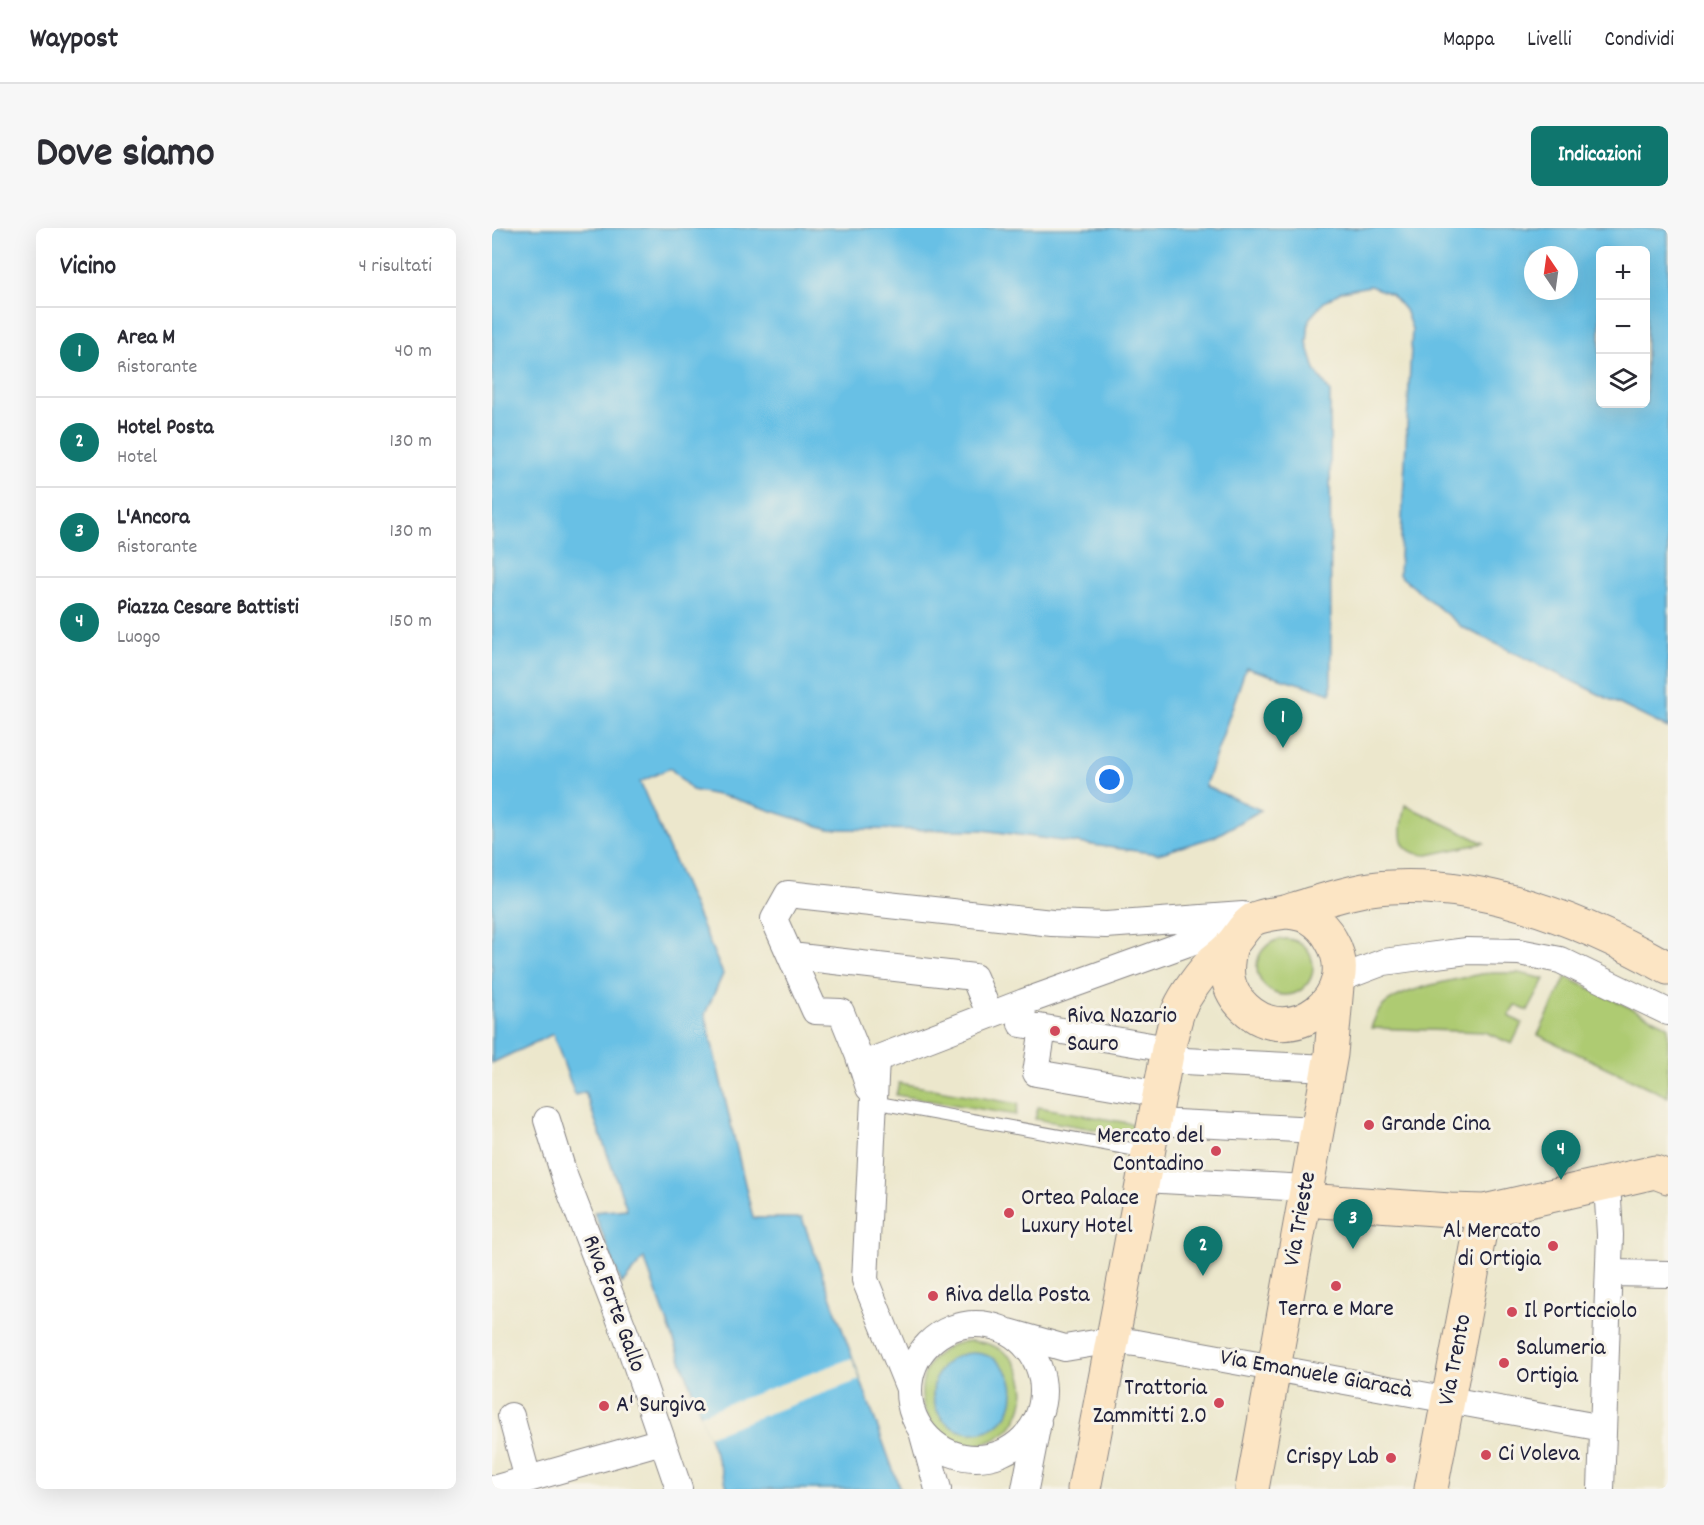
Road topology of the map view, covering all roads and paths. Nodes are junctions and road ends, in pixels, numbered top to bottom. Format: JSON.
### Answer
{"nodes":[{"id":1,"x":1269,"y":915,"type":"junction"},
{"id":2,"x":1231,"y":945,"type":"junction"},
{"id":3,"x":791,"y":956,"type":"junction"},
{"id":4,"x":1654,"y":957,"type":"edge"},
{"id":5,"x":1668,"y":968,"type":"edge"},
{"id":6,"x":1338,"y":983,"type":"junction"},
{"id":7,"x":1024,"y":1002,"type":"junction"},
{"id":8,"x":1668,"y":1012,"type":"edge"},
{"id":9,"x":990,"y":1015,"type":"junction"},
{"id":10,"x":1290,"y":1024,"type":"junction"},
{"id":11,"x":1043,"y":1028,"type":"junction"},
{"id":12,"x":1168,"y":1049,"type":"junction"},
{"id":13,"x":1329,"y":1061,"type":"junction"},
{"id":14,"x":873,"y":1102,"type":"junction"},
{"id":15,"x":547,"y":1120,"type":"dead end"},
{"id":16,"x":1317,"y":1130,"type":"junction"},
{"id":17,"x":1151,"y":1143,"type":"junction"},
{"id":18,"x":1668,"y":1178,"type":"edge"},
{"id":19,"x":1607,"y":1183,"type":"junction"},
{"id":20,"x":1306,"y":1194,"type":"junction"},
{"id":21,"x":1483,"y":1221,"type":"junction"},
{"id":22,"x":1609,"y":1274,"type":"junction"},
{"id":23,"x":1668,"y":1274,"type":"edge"},
{"id":24,"x":1009,"y":1332,"type":"junction"},
{"id":25,"x":1124,"y":1341,"type":"junction"},
{"id":26,"x":1274,"y":1368,"type":"junction"},
{"id":27,"x":908,"y":1386,"type":"junction"},
{"id":28,"x":1448,"y":1399,"type":"junction"},
{"id":29,"x":511,"y":1416,"type":"dead end"},
{"id":30,"x":1039,"y":1416,"type":"junction"},
{"id":31,"x":1603,"y":1428,"type":"junction"},
{"id":32,"x":923,"y":1435,"type":"junction"},
{"id":33,"x":662,"y":1441,"type":"junction"},
{"id":34,"x":528,"y":1479,"type":"junction"},
{"id":35,"x":493,"y":1489,"type":"edge"},
{"id":36,"x":679,"y":1489,"type":"edge"},
{"id":37,"x":938,"y":1489,"type":"edge"},
{"id":38,"x":1025,"y":1489,"type":"edge"},
{"id":39,"x":1084,"y":1489,"type":"edge"},
{"id":40,"x":1252,"y":1489,"type":"edge"},
{"id":41,"x":1431,"y":1489,"type":"edge"},
{"id":42,"x":1601,"y":1489,"type":"edge"}],
"edges":[{"from":1,"to":2,"type":"street"},
{"from":1,"to":3,"type":"street"},
{"from":1,"to":4,"type":"street"},
{"from":1,"to":6,"type":"street"},
{"from":1,"to":7,"type":"street"},
{"from":2,"to":10,"type":"street"},
{"from":2,"to":12,"type":"street"},
{"from":3,"to":9,"type":"street"},
{"from":3,"to":14,"type":"street"},
{"from":4,"to":5,"type":"street"},
{"from":6,"to":8,"type":"street"},
{"from":6,"to":10,"type":"street"},
{"from":6,"to":13,"type":"street","name":"Via Trieste"},
{"from":7,"to":9,"type":"street"},
{"from":7,"to":11,"type":"street"},
{"from":9,"to":14,"type":"street"},
{"from":10,"to":13,"type":"street"},
{"from":11,"to":12,"type":"street"},
{"from":11,"to":17,"type":"street"},
{"from":12,"to":13,"type":"street"},
{"from":12,"to":17,"type":"street"},
{"from":13,"to":16,"type":"street","name":"Via Trieste"},
{"from":14,"to":17,"type":"lane"},
{"from":14,"to":27,"type":"street"},
{"from":15,"to":33,"type":"street","name":"Riva Forte Gallo"},
{"from":16,"to":17,"type":"street"},
{"from":16,"to":20,"type":"street","name":"Via Trieste"},
{"from":17,"to":20,"type":"street"},
{"from":17,"to":25,"type":"street"},
{"from":18,"to":19,"type":"street"},
{"from":19,"to":21,"type":"street"},
{"from":19,"to":22,"type":"street"},
{"from":20,"to":21,"type":"street"},
{"from":20,"to":26,"type":"street","name":"Via Trieste"},
{"from":21,"to":28,"type":"street","name":"Via Trento"},
{"from":22,"to":23,"type":"street"},
{"from":22,"to":31,"type":"street"},
{"from":24,"to":25,"type":"street","name":"Via Emanuele Giaracà"},
{"from":24,"to":27,"type":"street"},
{"from":24,"to":30,"type":"street"},
{"from":25,"to":26,"type":"street","name":"Via Emanuele Giaracà"},
{"from":25,"to":39,"type":"street"},
{"from":26,"to":28,"type":"street","name":"Via Emanuele Giaracà"},
{"from":26,"to":40,"type":"street","name":"Via Trieste"},
{"from":27,"to":32,"type":"street"},
{"from":28,"to":31,"type":"street","name":"Via Emanuele Giaracà"},
{"from":28,"to":41,"type":"street","name":"Via Trento"},
{"from":29,"to":34,"type":"street"},
{"from":30,"to":32,"type":"street"},
{"from":30,"to":38,"type":"street"},
{"from":31,"to":42,"type":"street"},
{"from":32,"to":37,"type":"street"},
{"from":33,"to":34,"type":"street"},
{"from":33,"to":36,"type":"street","name":"Riva Forte Gallo"},
{"from":34,"to":35,"type":"street"}]}
